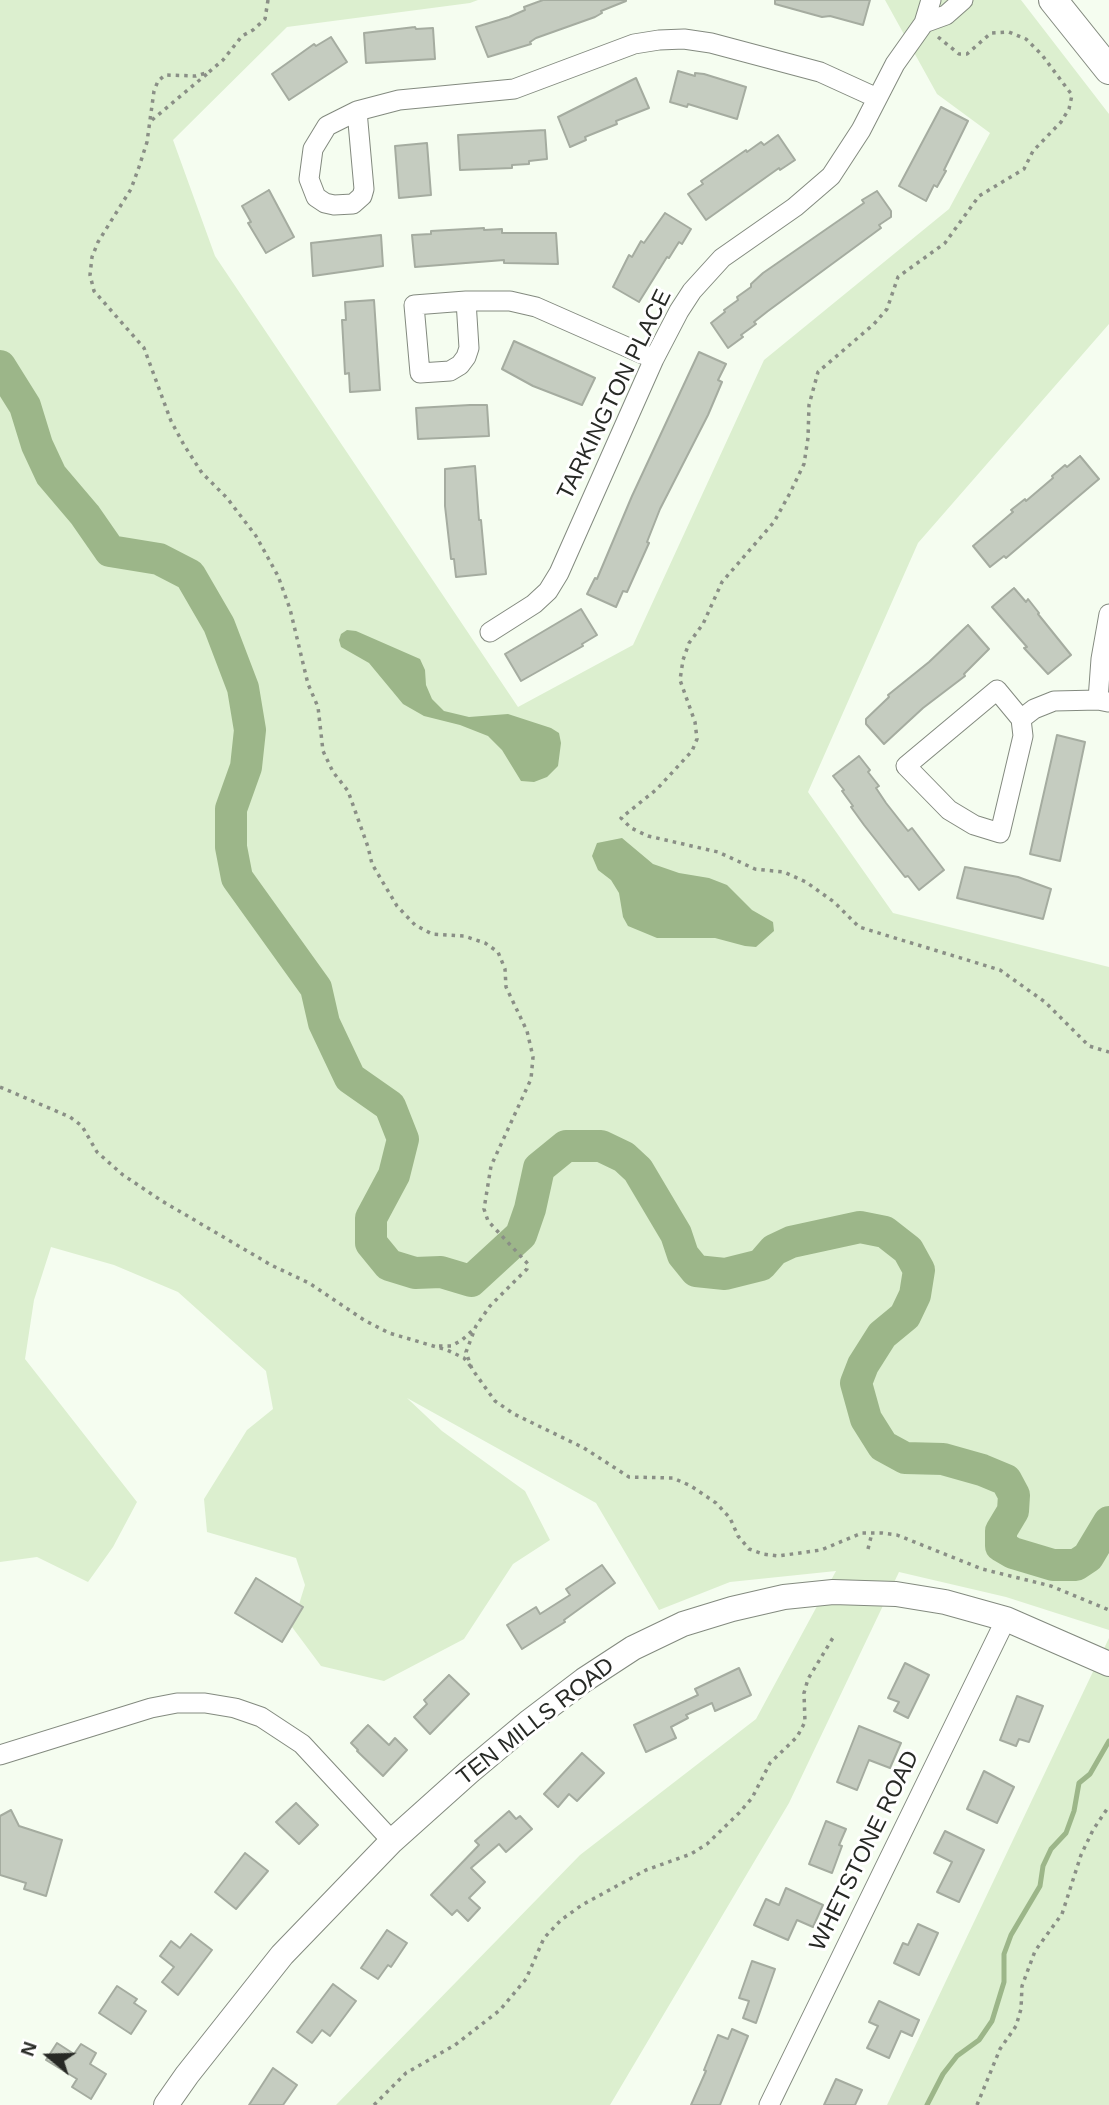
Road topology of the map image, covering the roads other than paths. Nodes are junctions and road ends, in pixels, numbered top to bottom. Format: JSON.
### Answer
{"nodes":[{"id":1,"x":932,"y":0,"type":"edge"},
{"id":2,"x":963,"y":0,"type":"edge"},
{"id":3,"x":1053,"y":0,"type":"edge"},
{"id":4,"x":924,"y":23,"type":"junction"},
{"id":5,"x":1109,"y":70,"type":"edge"},
{"id":6,"x":877,"y":98,"type":"junction"},
{"id":7,"x":357,"y":111,"type":"junction"},
{"id":8,"x":466,"y":301,"type":"dead end"},
{"id":9,"x":654,"y":359,"type":"junction"},
{"id":10,"x":1109,"y":614,"type":"edge"},
{"id":11,"x":490,"y":632,"type":"dead end"},
{"id":12,"x":1104,"y":701,"type":"edge"},
{"id":13,"x":1021,"y":719,"type":"junction"},
{"id":14,"x":1006,"y":1619,"type":"junction"},
{"id":15,"x":1109,"y":1664,"type":"edge"},
{"id":16,"x":0,"y":1755,"type":"edge"},
{"id":17,"x":393,"y":1841,"type":"junction"},
{"id":18,"x":166,"y":2105,"type":"edge"},
{"id":19,"x":769,"y":2105,"type":"edge"}],
"edges":[{"from":1,"to":4,"type":"street","name":"TARKINGTON PLACE"},
{"from":2,"to":4,"type":"street","name":"TARKINGTON PLACE"},
{"from":3,"to":5,"type":"main road"},
{"from":4,"to":6,"type":"street","name":"TARKINGTON PLACE"},
{"from":6,"to":7,"type":"street"},
{"from":6,"to":9,"type":"street","name":"TARKINGTON PLACE"},
{"from":7,"to":7,"type":"street"},
{"from":8,"to":9,"type":"street"},
{"from":9,"to":11,"type":"street","name":"TARKINGTON PLACE"},
{"from":10,"to":12,"type":"street"},
{"from":12,"to":13,"type":"street"},
{"from":13,"to":13,"type":"street"},
{"from":14,"to":15,"type":"street","name":"TEN MILLS ROAD"},
{"from":14,"to":17,"type":"street","name":"TEN MILLS ROAD"},
{"from":14,"to":19,"type":"street","name":"WHETSTONE ROAD"},
{"from":16,"to":17,"type":"street"},
{"from":17,"to":18,"type":"street","name":"TEN MILLS ROAD"}]}
